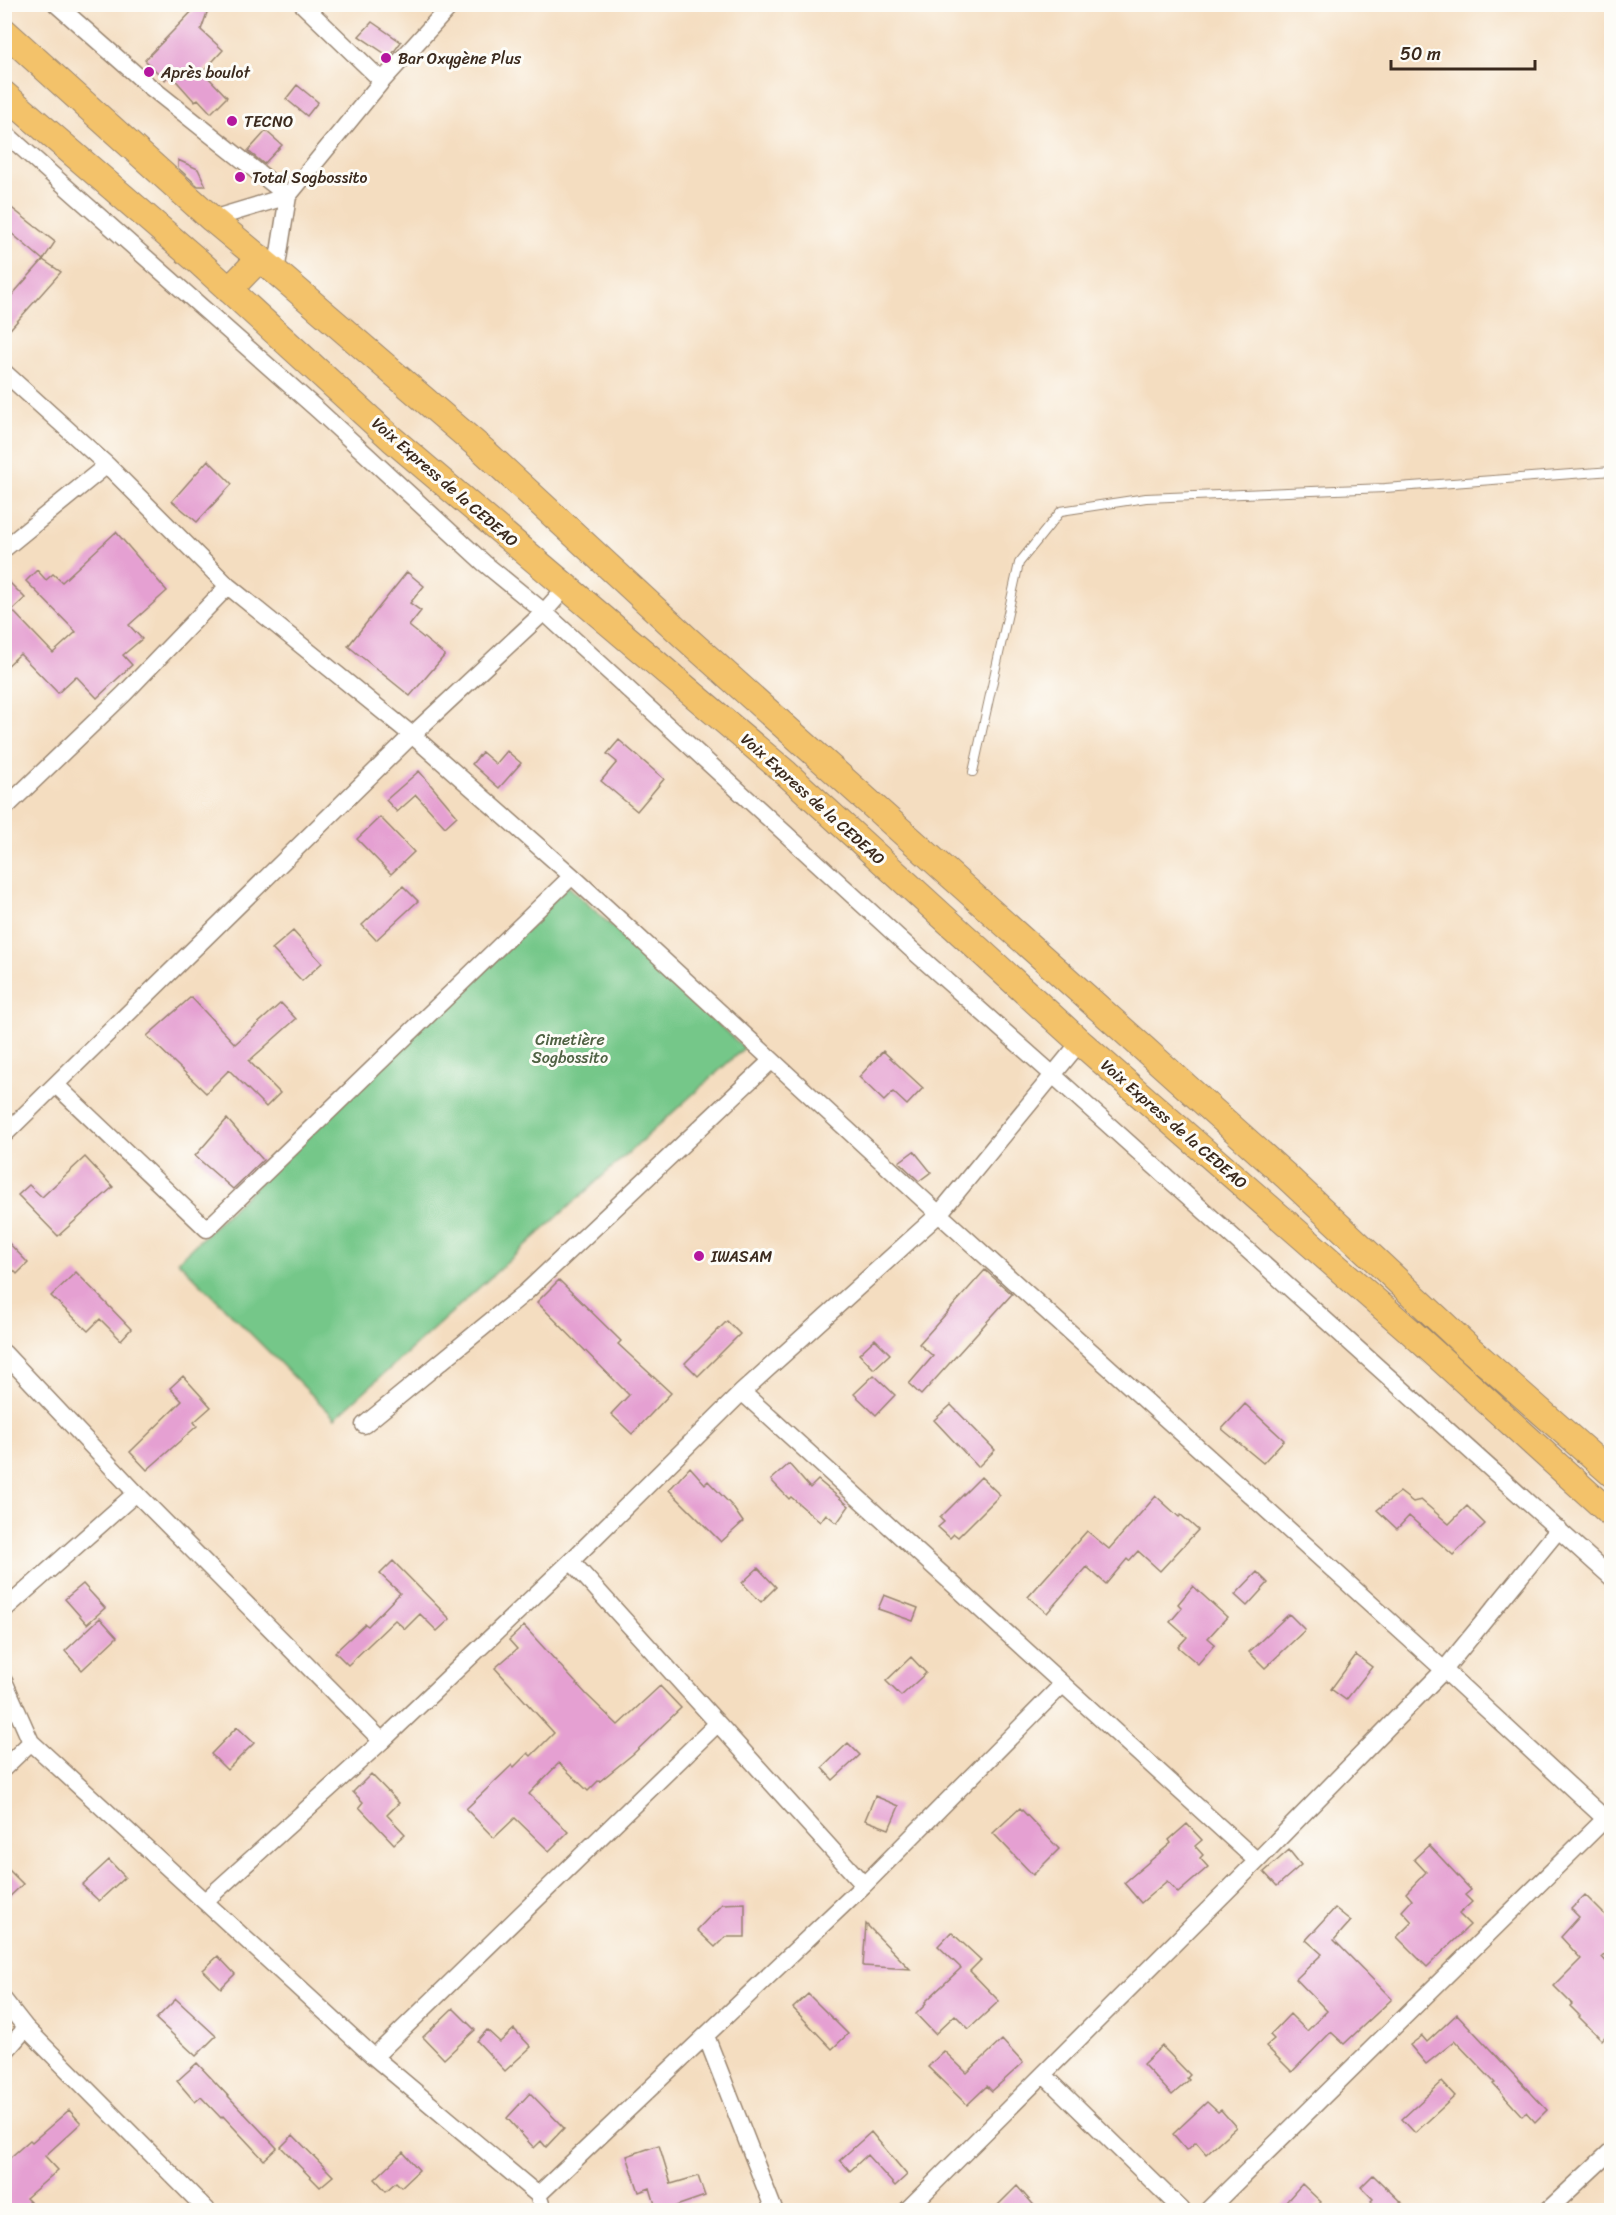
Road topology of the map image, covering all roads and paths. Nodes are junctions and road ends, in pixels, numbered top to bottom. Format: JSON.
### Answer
{"nodes":[{"id":1,"x":56,"y":4,"type":"edge"},
{"id":2,"x":302,"y":4,"type":"edge"},
{"id":3,"x":452,"y":4,"type":"edge"},
{"id":4,"x":4,"y":31,"type":"edge"},
{"id":5,"x":382,"y":81,"type":"junction"},
{"id":6,"x":4,"y":94,"type":"edge"},
{"id":7,"x":4,"y":132,"type":"edge"},
{"id":8,"x":288,"y":196,"type":"junction"},
{"id":9,"x":212,"y":219,"type":"junction"},
{"id":10,"x":268,"y":265,"type":"junction"},
{"id":11,"x":229,"y":290,"type":"junction"},
{"id":12,"x":4,"y":372,"type":"edge"},
{"id":13,"x":106,"y":465,"type":"junction"},
{"id":14,"x":1611,"y":471,"type":"edge"},
{"id":15,"x":4,"y":549,"type":"edge"},
{"id":16,"x":228,"y":586,"type":"junction"},
{"id":17,"x":567,"y":586,"type":"junction"},
{"id":18,"x":544,"y":612,"type":"junction"},
{"id":19,"x":412,"y":735,"type":"junction"},
{"id":20,"x":973,"y":772,"type":"dead end"},
{"id":21,"x":4,"y":809,"type":"edge"},
{"id":22,"x":572,"y":876,"type":"junction"},
{"id":23,"x":970,"y":892,"type":"junction"},
{"id":24,"x":944,"y":918,"type":"junction"},
{"id":25,"x":1080,"y":1042,"type":"junction"},
{"id":26,"x":771,"y":1060,"type":"junction"},
{"id":27,"x":1052,"y":1074,"type":"junction"},
{"id":28,"x":56,"y":1085,"type":"junction"},
{"id":29,"x":4,"y":1134,"type":"edge"},
{"id":30,"x":939,"y":1214,"type":"junction"},
{"id":31,"x":4,"y":1353,"type":"edge"},
{"id":32,"x":742,"y":1392,"type":"junction"},
{"id":33,"x":364,"y":1425,"type":"dead end"},
{"id":34,"x":1611,"y":1474,"type":"edge"},
{"id":35,"x":136,"y":1493,"type":"junction"},
{"id":36,"x":1611,"y":1515,"type":"edge"},
{"id":37,"x":1558,"y":1529,"type":"junction"},
{"id":38,"x":571,"y":1561,"type":"junction"},
{"id":39,"x":1611,"y":1578,"type":"edge"},
{"id":40,"x":4,"y":1610,"type":"edge"},
{"id":41,"x":1444,"y":1670,"type":"junction"},
{"id":42,"x":4,"y":1681,"type":"edge"},
{"id":43,"x":1064,"y":1684,"type":"junction"},
{"id":44,"x":717,"y":1724,"type":"junction"},
{"id":45,"x":382,"y":1741,"type":"junction"},
{"id":46,"x":31,"y":1742,"type":"junction"},
{"id":47,"x":4,"y":1768,"type":"edge"},
{"id":48,"x":1608,"y":1822,"type":"edge"},
{"id":49,"x":1257,"y":1861,"type":"junction"},
{"id":50,"x":864,"y":1885,"type":"junction"},
{"id":51,"x":205,"y":1900,"type":"junction"},
{"id":52,"x":4,"y":2000,"type":"edge"},
{"id":53,"x":26,"y":2028,"type":"junction"},
{"id":54,"x":706,"y":2036,"type":"junction"},
{"id":55,"x":4,"y":2053,"type":"edge"},
{"id":56,"x":374,"y":2057,"type":"junction"},
{"id":57,"x":1044,"y":2074,"type":"junction"},
{"id":58,"x":1611,"y":2150,"type":"edge"},
{"id":59,"x":541,"y":2203,"type":"edge"},
{"id":60,"x":207,"y":2211,"type":"edge"},
{"id":61,"x":774,"y":2211,"type":"edge"},
{"id":62,"x":907,"y":2211,"type":"edge"},
{"id":63,"x":1182,"y":2211,"type":"edge"},
{"id":64,"x":1208,"y":2211,"type":"edge"},
{"id":65,"x":1548,"y":2211,"type":"edge"}],
"edges":[{"from":1,"to":8,"type":"street"},
{"from":2,"to":5,"type":"street"},
{"from":3,"to":5,"type":"street"},
{"from":4,"to":9,"type":"main road"},
{"from":5,"to":8,"type":"street"},
{"from":6,"to":11,"type":"main road","name":"Voix Express de la CEDEAO"},
{"from":7,"to":18,"type":"street"},
{"from":8,"to":9,"type":"street"},
{"from":8,"to":10,"type":"street"},
{"from":9,"to":10,"type":"main road"},
{"from":10,"to":11,"type":"main road"},
{"from":10,"to":23,"type":"main road"},
{"from":11,"to":17,"type":"main road","name":"Voix Express de la CEDEAO"},
{"from":12,"to":13,"type":"street"},
{"from":13,"to":15,"type":"street"},
{"from":13,"to":16,"type":"street"},
{"from":14,"to":20,"type":"lane"},
{"from":16,"to":19,"type":"street"},
{"from":16,"to":21,"type":"street"},
{"from":17,"to":18,"type":"street"},
{"from":17,"to":24,"type":"main road","name":"Voix Express de la CEDEAO"},
{"from":18,"to":19,"type":"street"},
{"from":18,"to":27,"type":"street"},
{"from":19,"to":22,"type":"street"},
{"from":19,"to":28,"type":"street"},
{"from":22,"to":26,"type":"street"},
{"from":22,"to":28,"type":"street"},
{"from":23,"to":24,"type":"main road"},
{"from":23,"to":34,"type":"main road"},
{"from":24,"to":25,"type":"main road","name":"Voix Express de la CEDEAO"},
{"from":25,"to":27,"type":"street"},
{"from":25,"to":36,"type":"main road","name":"Voix Express de la CEDEAO"},
{"from":26,"to":30,"type":"street"},
{"from":26,"to":33,"type":"street"},
{"from":27,"to":30,"type":"street"},
{"from":27,"to":37,"type":"street"},
{"from":28,"to":29,"type":"street"},
{"from":30,"to":32,"type":"street"},
{"from":30,"to":41,"type":"street"},
{"from":31,"to":35,"type":"street"},
{"from":32,"to":38,"type":"street"},
{"from":32,"to":43,"type":"street"},
{"from":35,"to":40,"type":"street"},
{"from":35,"to":45,"type":"street"},
{"from":37,"to":39,"type":"street"},
{"from":37,"to":41,"type":"street"},
{"from":38,"to":44,"type":"street"},
{"from":38,"to":45,"type":"street"},
{"from":41,"to":48,"type":"street"},
{"from":41,"to":49,"type":"street"},
{"from":42,"to":46,"type":"street"},
{"from":43,"to":49,"type":"street"},
{"from":43,"to":50,"type":"street"},
{"from":44,"to":50,"type":"street"},
{"from":44,"to":56,"type":"street"},
{"from":45,"to":51,"type":"street"},
{"from":46,"to":47,"type":"street"},
{"from":46,"to":51,"type":"street"},
{"from":48,"to":64,"type":"street"},
{"from":49,"to":57,"type":"street"},
{"from":50,"to":54,"type":"street"},
{"from":51,"to":56,"type":"street"},
{"from":52,"to":53,"type":"street"},
{"from":53,"to":55,"type":"street"},
{"from":53,"to":60,"type":"street"},
{"from":54,"to":59,"type":"street"},
{"from":54,"to":61,"type":"street"},
{"from":56,"to":59,"type":"street"},
{"from":57,"to":62,"type":"street"},
{"from":57,"to":63,"type":"street"},
{"from":58,"to":65,"type":"street"}]}
